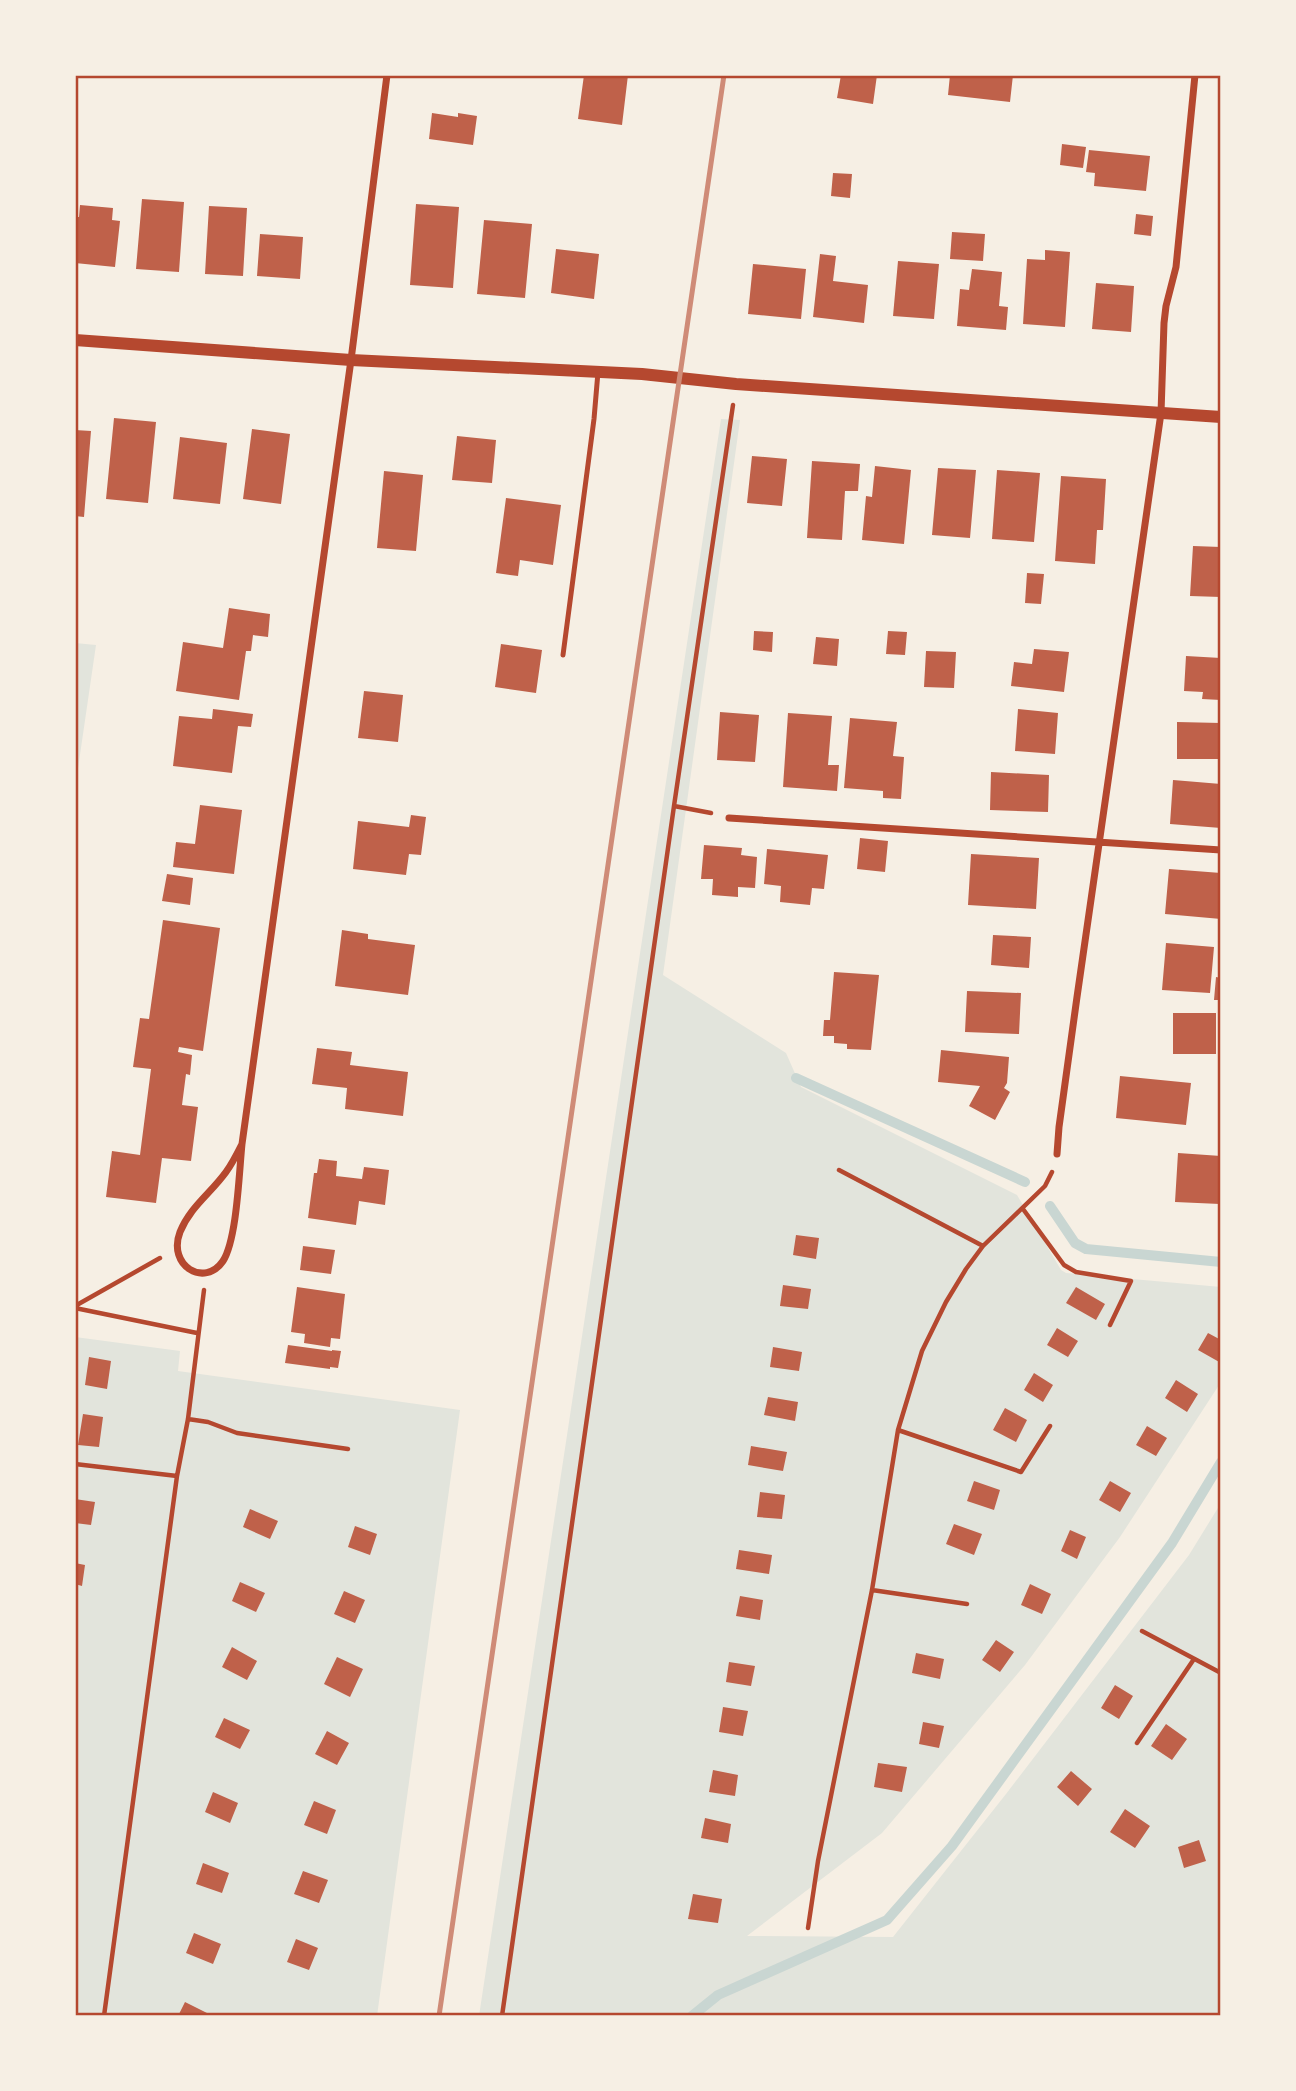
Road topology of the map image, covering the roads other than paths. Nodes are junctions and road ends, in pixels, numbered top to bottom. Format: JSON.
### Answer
{"nodes":[{"id":1,"x":387,"y":75,"type":"edge"},
{"id":2,"x":1195,"y":75,"type":"edge"},
{"id":3,"x":75,"y":340,"type":"edge"},
{"id":4,"x":351,"y":360,"type":"junction"},
{"id":5,"x":598,"y":372,"type":"junction"},
{"id":6,"x":1161,"y":413,"type":"junction"},
{"id":7,"x":1221,"y":416,"type":"edge"},
{"id":8,"x":563,"y":655,"type":"dead end"},
{"id":9,"x":729,"y":818,"type":"road end"},
{"id":10,"x":1099,"y":842,"type":"junction"},
{"id":11,"x":1221,"y":850,"type":"edge"},
{"id":12,"x":242,"y":1144,"type":"junction"},
{"id":13,"x":1057,"y":1154,"type":"road end"}],
"edges":[{"from":1,"to":4,"type":"street"},
{"from":2,"to":6,"type":"street"},
{"from":3,"to":4,"type":"street"},
{"from":4,"to":5,"type":"street"},
{"from":4,"to":12,"type":"street"},
{"from":5,"to":6,"type":"street"},
{"from":5,"to":8,"type":"lane"},
{"from":6,"to":7,"type":"street"},
{"from":6,"to":10,"type":"street"},
{"from":9,"to":10,"type":"street"},
{"from":10,"to":11,"type":"street"},
{"from":10,"to":13,"type":"street"},
{"from":12,"to":12,"type":"street"}]}
